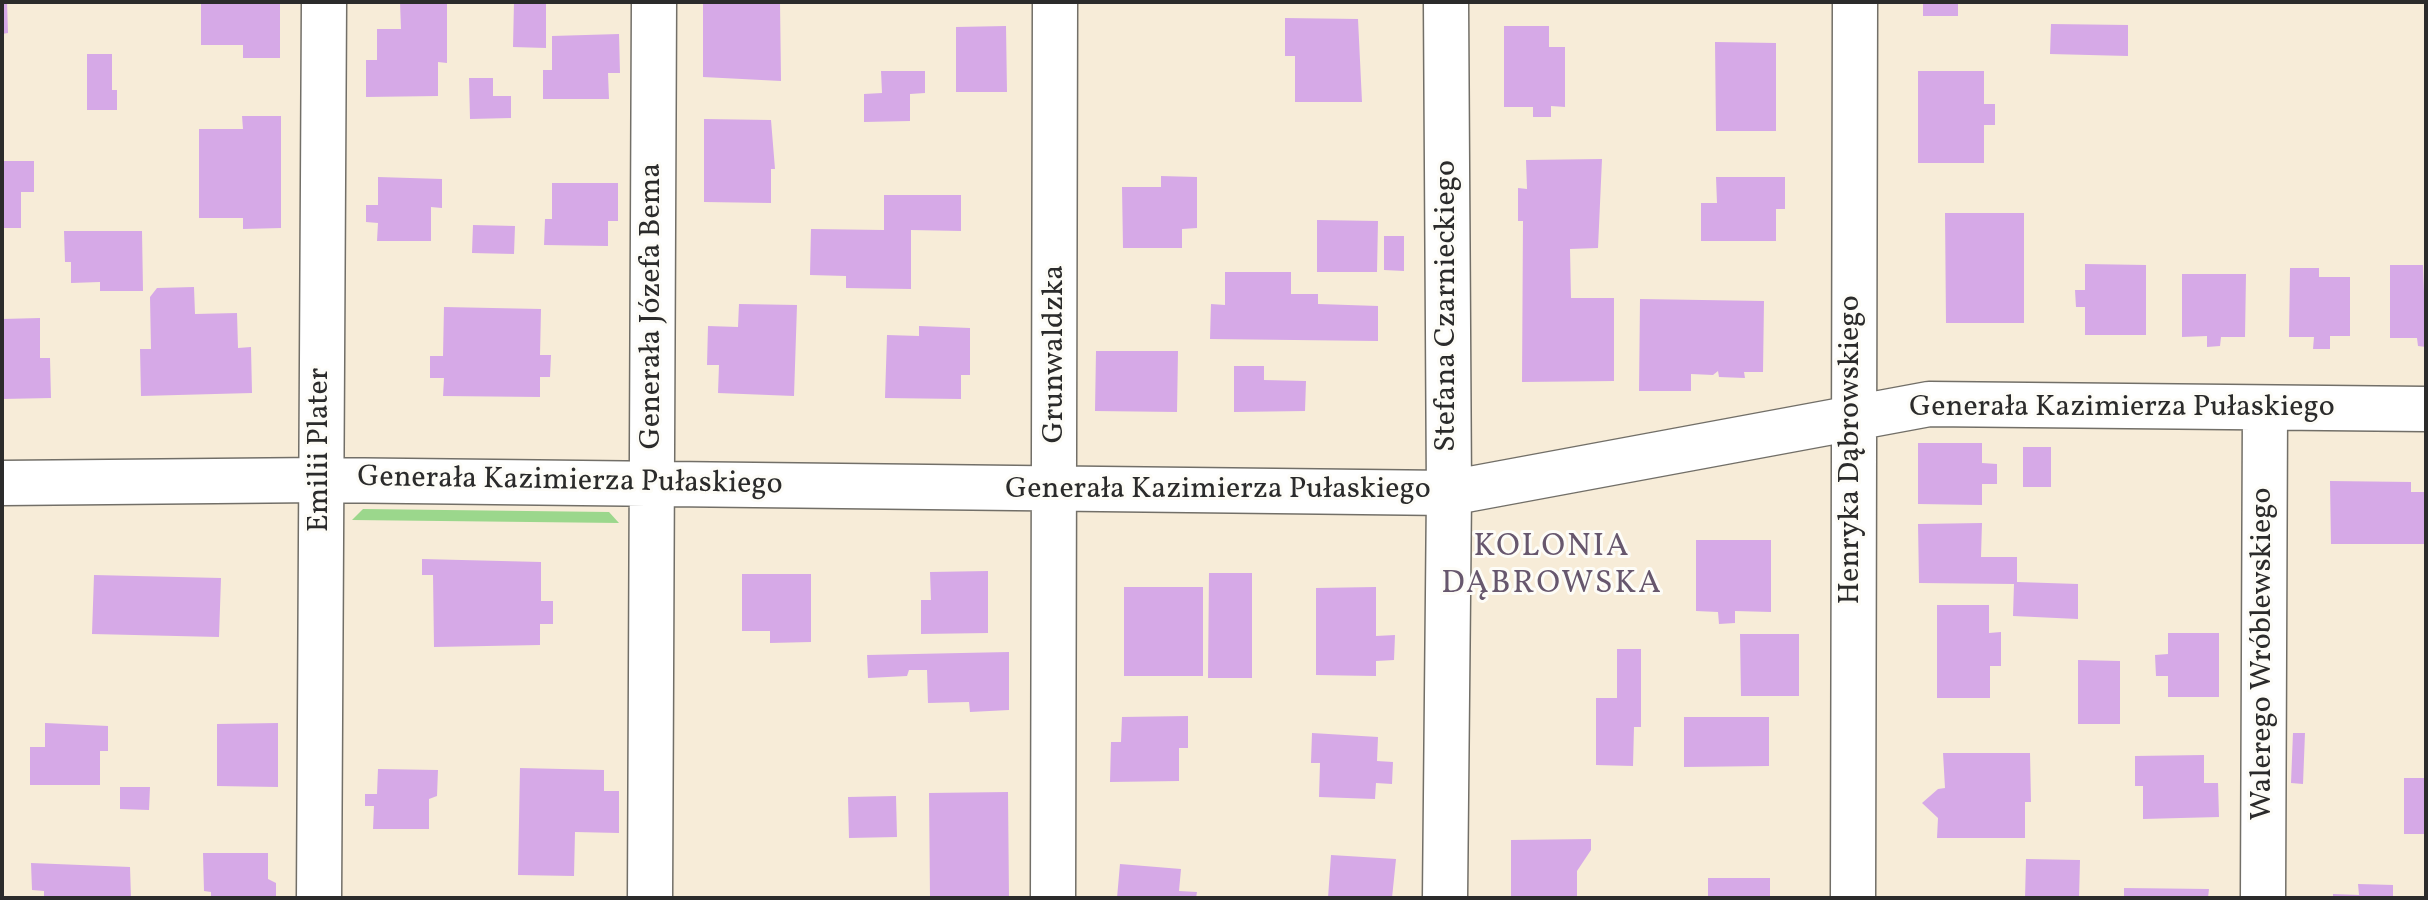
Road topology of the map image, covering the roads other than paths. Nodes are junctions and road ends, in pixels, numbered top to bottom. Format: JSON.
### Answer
{"nodes":[{"id":1,"x":324,"y":2,"type":"edge"},
{"id":2,"x":654,"y":2,"type":"edge"},
{"id":3,"x":1055,"y":2,"type":"edge"},
{"id":4,"x":1446,"y":2,"type":"edge"},
{"id":5,"x":1855,"y":2,"type":"edge"},
{"id":6,"x":2265,"y":409,"type":"junction"},
{"id":7,"x":2426,"y":409,"type":"edge"},
{"id":8,"x":1851,"y":418,"type":"junction"},
{"id":9,"x":321,"y":480,"type":"junction"},
{"id":10,"x":2,"y":483,"type":"edge"},
{"id":11,"x":653,"y":485,"type":"junction"},
{"id":12,"x":1056,"y":490,"type":"junction"},
{"id":13,"x":1449,"y":493,"type":"junction"},
{"id":14,"x":319,"y":898,"type":"edge"},
{"id":15,"x":650,"y":898,"type":"edge"},
{"id":16,"x":1053,"y":898,"type":"edge"},
{"id":17,"x":1445,"y":898,"type":"edge"},
{"id":18,"x":1853,"y":898,"type":"edge"},
{"id":19,"x":2263,"y":898,"type":"edge"}],
"edges":[{"from":1,"to":9,"type":"street","name":"Emilii Plater"},
{"from":2,"to":11,"type":"street","name":"Generała Józefa Bema"},
{"from":3,"to":12,"type":"street","name":"Grunwaldzka"},
{"from":4,"to":13,"type":"street","name":"Stefana Czarnieckiego"},
{"from":5,"to":8,"type":"street","name":"Henryka Dąbrowskiego"},
{"from":6,"to":7,"type":"street","name":"Generała Kazimierza Pułaskiego"},
{"from":6,"to":8,"type":"street","name":"Generała Kazimierza Pułaskiego"},
{"from":6,"to":19,"type":"street","name":"Walerego Wróblewskiego"},
{"from":8,"to":13,"type":"street","name":"Generała Kazimierza Pułaskiego"},
{"from":8,"to":18,"type":"street","name":"Henryka Dąbrowskiego"},
{"from":9,"to":10,"type":"street","name":"Generała Kazimierza Pułaskiego"},
{"from":9,"to":11,"type":"street","name":"Generała Kazimierza Pułaskiego"},
{"from":9,"to":14,"type":"street","name":"Emilii Plater"},
{"from":11,"to":12,"type":"street","name":"Generała Kazimierza Pułaskiego"},
{"from":11,"to":15,"type":"street","name":"Generała Józefa Bema"},
{"from":12,"to":13,"type":"street","name":"Generała Kazimierza Pułaskiego"},
{"from":12,"to":16,"type":"street","name":"Grunwaldzka"},
{"from":13,"to":17,"type":"street","name":"Stefana Czarnieckiego"}]}
